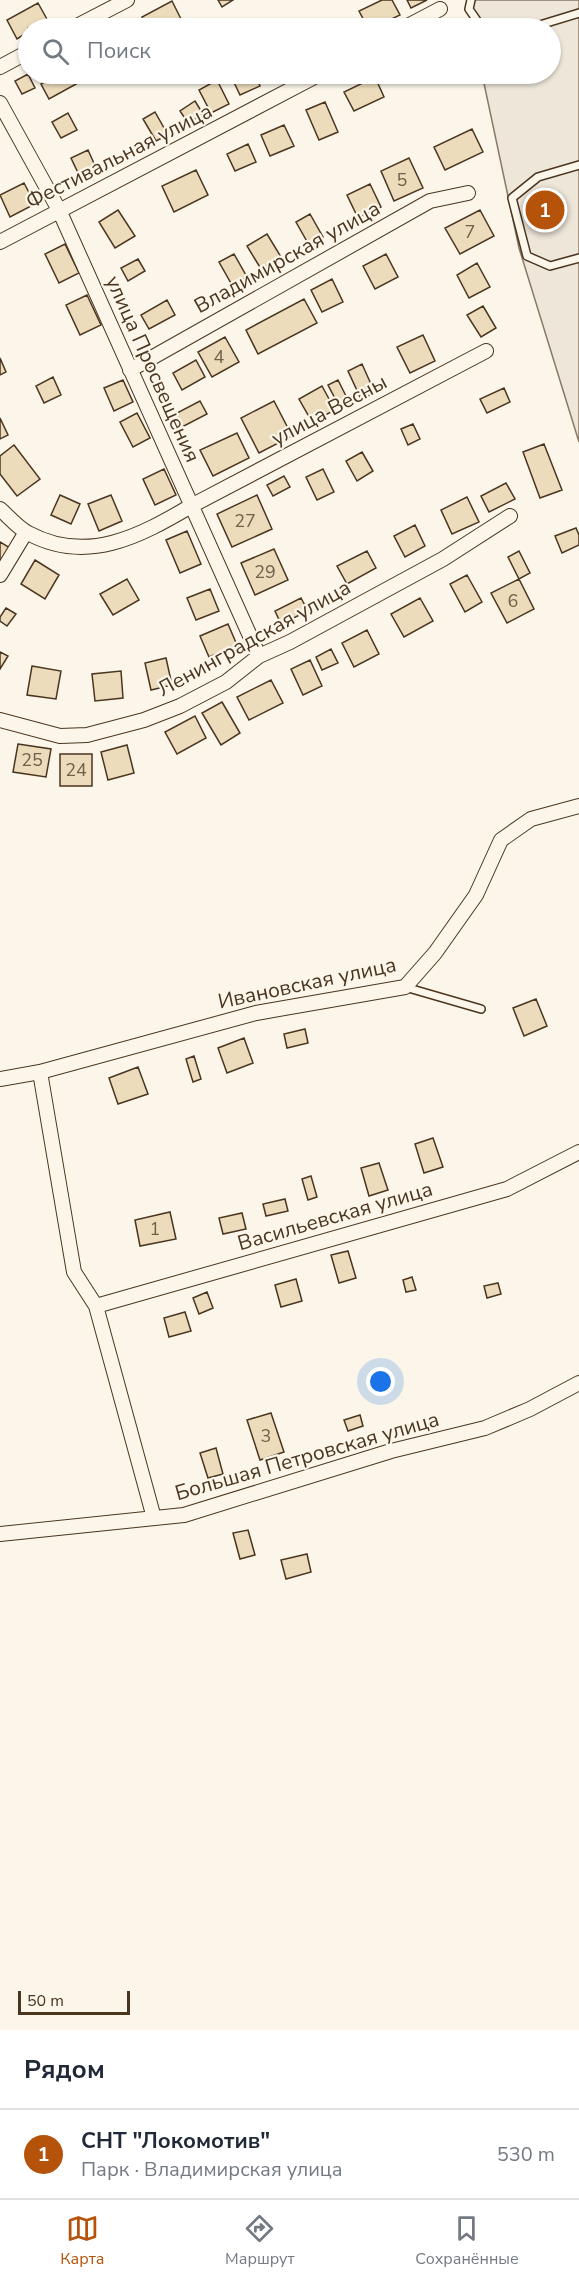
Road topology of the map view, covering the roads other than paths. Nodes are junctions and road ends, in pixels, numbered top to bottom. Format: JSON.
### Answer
{"nodes":[{"id":1,"x":127,"y":0,"type":"edge"},
{"id":2,"x":471,"y":0,"type":"edge"},
{"id":3,"x":440,"y":9,"type":"dead end"},
{"id":4,"x":579,"y":13,"type":"edge"},
{"id":5,"x":92,"y":18,"type":"edge"},
{"id":6,"x":423,"y":18,"type":"edge"},
{"id":7,"x":475,"y":18,"type":"edge"},
{"id":8,"x":561,"y":19,"type":"edge"},
{"id":9,"x":18,"y":57,"type":"edge"},
{"id":10,"x":0,"y":67,"type":"edge"},
{"id":11,"x":301,"y":84,"type":"edge"},
{"id":12,"x":0,"y":103,"type":"edge"},
{"id":13,"x":579,"y":165,"type":"edge"},
{"id":14,"x":468,"y":193,"type":"dead end"},
{"id":15,"x":58,"y":210,"type":"junction"},
{"id":16,"x":0,"y":242,"type":"edge"},
{"id":17,"x":579,"y":258,"type":"edge"},
{"id":18,"x":486,"y":351,"type":"dead end"},
{"id":19,"x":130,"y":370,"type":"junction"},
{"id":20,"x":191,"y":506,"type":"junction"},
{"id":21,"x":0,"y":509,"type":"edge"},
{"id":22,"x":510,"y":516,"type":"dead end"},
{"id":23,"x":26,"y":532,"type":"junction"},
{"id":24,"x":0,"y":575,"type":"edge"},
{"id":25,"x":259,"y":656,"type":"junction"},
{"id":26,"x":0,"y":720,"type":"edge"},
{"id":27,"x":579,"y":806,"type":"edge"},
{"id":28,"x":405,"y":987,"type":"junction"},
{"id":29,"x":481,"y":1009,"type":"dead end"},
{"id":30,"x":39,"y":1072,"type":"junction"},
{"id":31,"x":0,"y":1079,"type":"edge"},
{"id":32,"x":579,"y":1152,"type":"edge"},
{"id":33,"x":96,"y":1306,"type":"junction"},
{"id":34,"x":579,"y":1383,"type":"edge"},
{"id":35,"x":154,"y":1518,"type":"junction"},
{"id":36,"x":0,"y":1534,"type":"edge"}],
"edges":[{"from":1,"to":5,"type":"street"},
{"from":2,"to":7,"type":"lane"},
{"from":3,"to":6,"type":"street"},
{"from":4,"to":8,"type":"lane"},
{"from":9,"to":10,"type":"street"},
{"from":11,"to":15,"type":"street","name":"Фестивальная улица"},
{"from":12,"to":15,"type":"street","name":"улица Просвещения"},
{"from":13,"to":17,"type":"lane"},
{"from":14,"to":19,"type":"street","name":"Владимирская улица"},
{"from":15,"to":16,"type":"street","name":"Фестивальная улица"},
{"from":15,"to":19,"type":"street","name":"улица Просвещения"},
{"from":18,"to":20,"type":"street","name":"улица Весны"},
{"from":19,"to":20,"type":"street","name":"улица Просвещения"},
{"from":20,"to":23,"type":"street","name":"улица Весны"},
{"from":20,"to":25,"type":"street","name":"улица Просвещения"},
{"from":21,"to":23,"type":"street"},
{"from":22,"to":25,"type":"street","name":"Ленинградская улица"},
{"from":23,"to":24,"type":"street"},
{"from":25,"to":26,"type":"street","name":"Ленинградская улица"},
{"from":27,"to":28,"type":"street","name":"Ивановская улица"},
{"from":28,"to":29,"type":"lane"},
{"from":28,"to":30,"type":"street","name":"Ивановская улица"},
{"from":30,"to":31,"type":"street","name":"Ивановская улица"},
{"from":30,"to":33,"type":"street"},
{"from":32,"to":33,"type":"street","name":"Васильевская улица"},
{"from":33,"to":35,"type":"street"},
{"from":34,"to":35,"type":"street","name":"Большая Петровская улица"},
{"from":35,"to":36,"type":"street","name":"Большая Петровская улица"}]}
